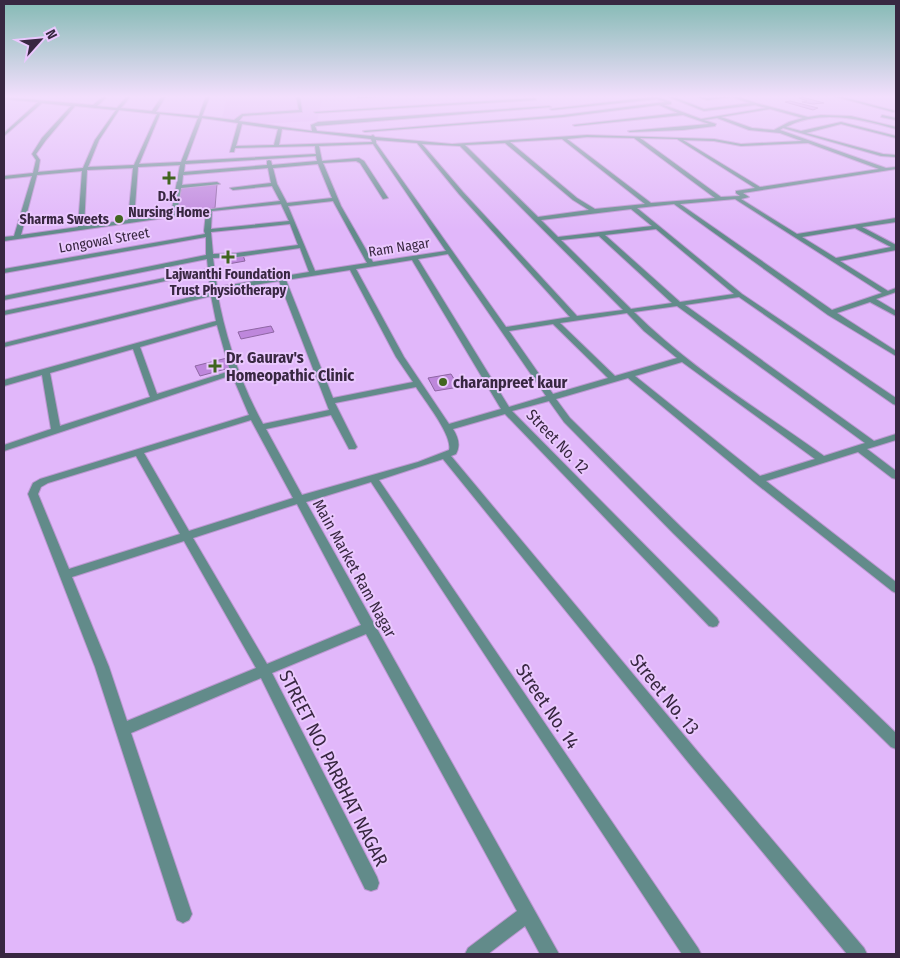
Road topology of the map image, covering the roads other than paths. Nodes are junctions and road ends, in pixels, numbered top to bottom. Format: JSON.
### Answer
{"nodes":[{"id":1,"x":373,"y":140,"type":"edge"},
{"id":2,"x":44,"y":141,"type":"edge"},
{"id":3,"x":96,"y":141,"type":"edge"},
{"id":4,"x":146,"y":141,"type":"edge"},
{"id":5,"x":192,"y":141,"type":"edge"},
{"id":6,"x":235,"y":141,"type":"edge"},
{"id":7,"x":277,"y":141,"type":"edge"},
{"id":8,"x":365,"y":141,"type":"edge"},
{"id":9,"x":389,"y":141,"type":"edge"},
{"id":10,"x":524,"y":141,"type":"edge"},
{"id":11,"x":567,"y":141,"type":"edge"},
{"id":12,"x":639,"y":141,"type":"edge"},
{"id":13,"x":682,"y":141,"type":"edge"},
{"id":14,"x":718,"y":141,"type":"edge"},
{"id":15,"x":805,"y":141,"type":"edge"},
{"id":16,"x":833,"y":141,"type":"edge"},
{"id":17,"x":418,"y":142,"type":"junction"},
{"id":18,"x":506,"y":142,"type":"junction"},
{"id":19,"x":808,"y":142,"type":"junction"},
{"id":20,"x":317,"y":145,"type":"junction"},
{"id":21,"x":276,"y":146,"type":"junction"},
{"id":22,"x":463,"y":146,"type":"junction"},
{"id":23,"x":423,"y":149,"type":"junction"},
{"id":24,"x":896,"y":156,"type":"edge"},
{"id":25,"x":268,"y":158,"type":"junction"},
{"id":26,"x":318,"y":159,"type":"junction"},
{"id":27,"x":184,"y":162,"type":"junction"},
{"id":28,"x":136,"y":166,"type":"junction"},
{"id":29,"x":269,"y":167,"type":"junction"},
{"id":30,"x":896,"y":168,"type":"edge"},
{"id":31,"x":85,"y":169,"type":"junction"},
{"id":32,"x":888,"y":170,"type":"junction"},
{"id":33,"x":896,"y":173,"type":"edge"},
{"id":34,"x":35,"y":174,"type":"junction"},
{"id":35,"x":182,"y":174,"type":"junction"},
{"id":36,"x":4,"y":177,"type":"edge"},
{"id":37,"x":217,"y":184,"type":"dead end"},
{"id":38,"x":274,"y":184,"type":"junction"},
{"id":39,"x":179,"y":187,"type":"junction"},
{"id":40,"x":234,"y":188,"type":"dead end"},
{"id":41,"x":760,"y":189,"type":"junction"},
{"id":42,"x":385,"y":198,"type":"dead end"},
{"id":43,"x":736,"y":198,"type":"junction"},
{"id":44,"x":336,"y":199,"type":"junction"},
{"id":45,"x":720,"y":199,"type":"junction"},
{"id":46,"x":674,"y":202,"type":"junction"},
{"id":47,"x":283,"y":203,"type":"junction"},
{"id":48,"x":649,"y":204,"type":"junction"},
{"id":49,"x":631,"y":206,"type":"junction"},
{"id":50,"x":209,"y":210,"type":"junction"},
{"id":51,"x":593,"y":210,"type":"junction"},
{"id":52,"x":174,"y":214,"type":"junction"},
{"id":53,"x":537,"y":219,"type":"junction"},
{"id":54,"x":896,"y":220,"type":"edge"},
{"id":55,"x":131,"y":221,"type":"junction"},
{"id":56,"x":292,"y":222,"type":"junction"},
{"id":57,"x":658,"y":227,"type":"junction"},
{"id":58,"x":857,"y":227,"type":"junction"},
{"id":59,"x":81,"y":228,"type":"junction"},
{"id":60,"x":208,"y":233,"type":"junction"},
{"id":61,"x":600,"y":234,"type":"junction"},
{"id":62,"x":796,"y":236,"type":"junction"},
{"id":63,"x":18,"y":238,"type":"junction"},
{"id":64,"x":557,"y":239,"type":"junction"},
{"id":65,"x":4,"y":240,"type":"edge"},
{"id":66,"x":302,"y":246,"type":"junction"},
{"id":67,"x":896,"y":248,"type":"edge"},
{"id":68,"x":449,"y":252,"type":"junction"},
{"id":69,"x":210,"y":256,"type":"junction"},
{"id":70,"x":414,"y":257,"type":"junction"},
{"id":71,"x":835,"y":260,"type":"junction"},
{"id":72,"x":371,"y":264,"type":"junction"},
{"id":73,"x":352,"y":267,"type":"junction"},
{"id":74,"x":210,"y":270,"type":"junction"},
{"id":75,"x":4,"y":271,"type":"edge"},
{"id":76,"x":313,"y":274,"type":"junction"},
{"id":77,"x":282,"y":278,"type":"junction"},
{"id":78,"x":896,"y":290,"type":"edge"},
{"id":79,"x":215,"y":291,"type":"junction"},
{"id":80,"x":887,"y":293,"type":"junction"},
{"id":81,"x":740,"y":295,"type":"junction"},
{"id":82,"x":4,"y":298,"type":"edge"},
{"id":83,"x":871,"y":299,"type":"junction"},
{"id":84,"x":677,"y":304,"type":"junction"},
{"id":85,"x":628,"y":310,"type":"junction"},
{"id":86,"x":894,"y":311,"type":"edge"},
{"id":87,"x":4,"y":313,"type":"edge"},
{"id":88,"x":831,"y":313,"type":"junction"},
{"id":89,"x":575,"y":318,"type":"junction"},
{"id":90,"x":554,"y":321,"type":"junction"},
{"id":91,"x":221,"y":322,"type":"junction"},
{"id":92,"x":505,"y":329,"type":"junction"},
{"id":93,"x":4,"y":345,"type":"edge"},
{"id":94,"x":136,"y":346,"type":"junction"},
{"id":95,"x":896,"y":354,"type":"edge"},
{"id":96,"x":683,"y":359,"type":"junction"},
{"id":97,"x":46,"y":371,"type":"junction"},
{"id":98,"x":234,"y":372,"type":"junction"},
{"id":99,"x":628,"y":374,"type":"junction"},
{"id":100,"x":612,"y":379,"type":"junction"},
{"id":101,"x":4,"y":383,"type":"edge"},
{"id":102,"x":417,"y":384,"type":"junction"},
{"id":103,"x":154,"y":397,"type":"junction"},
{"id":104,"x":550,"y":398,"type":"junction"},
{"id":105,"x":329,"y":401,"type":"junction"},
{"id":106,"x":896,"y":402,"type":"edge"},
{"id":107,"x":507,"y":411,"type":"junction"},
{"id":108,"x":334,"y":412,"type":"junction"},
{"id":109,"x":254,"y":416,"type":"junction"},
{"id":110,"x":260,"y":427,"type":"junction"},
{"id":111,"x":446,"y":428,"type":"junction"},
{"id":112,"x":56,"y":430,"type":"junction"},
{"id":113,"x":896,"y":437,"type":"edge"},
{"id":114,"x":872,"y":444,"type":"junction"},
{"id":115,"x":352,"y":446,"type":"dead end"},
{"id":116,"x":4,"y":448,"type":"edge"},
{"id":117,"x":859,"y":448,"type":"junction"},
{"id":118,"x":138,"y":451,"type":"junction"},
{"id":119,"x":446,"y":456,"type":"junction"},
{"id":120,"x":822,"y":459,"type":"junction"},
{"id":121,"x":896,"y":476,"type":"edge"},
{"id":122,"x":373,"y":478,"type":"junction"},
{"id":123,"x":758,"y":480,"type":"junction"},
{"id":124,"x":299,"y":500,"type":"junction"},
{"id":125,"x":188,"y":536,"type":"junction"},
{"id":126,"x":64,"y":575,"type":"junction"},
{"id":127,"x":896,"y":588,"type":"edge"},
{"id":128,"x":713,"y":622,"type":"dead end"},
{"id":129,"x":370,"y":627,"type":"junction"},
{"id":130,"x":264,"y":671,"type":"junction"},
{"id":131,"x":122,"y":729,"type":"junction"},
{"id":132,"x":896,"y":742,"type":"edge"},
{"id":133,"x":371,"y":883,"type":"dead end"},
{"id":134,"x":183,"y":914,"type":"dead end"},
{"id":135,"x":527,"y":914,"type":"junction"},
{"id":136,"x":474,"y":954,"type":"edge"},
{"id":137,"x":550,"y":954,"type":"edge"},
{"id":138,"x":692,"y":954,"type":"edge"},
{"id":139,"x":858,"y":954,"type":"edge"}],
"edges":[{"from":1,"to":68,"type":"street","name":"Ram Nagar"},
{"from":2,"to":34,"type":"street"},
{"from":3,"to":31,"type":"street"},
{"from":4,"to":28,"type":"street"},
{"from":5,"to":27,"type":"street"},
{"from":6,"to":21,"type":"street"},
{"from":7,"to":21,"type":"street"},
{"from":8,"to":20,"type":"street"},
{"from":9,"to":17,"type":"street"},
{"from":10,"to":18,"type":"street"},
{"from":11,"to":48,"type":"street"},
{"from":12,"to":45,"type":"street"},
{"from":13,"to":41,"type":"street"},
{"from":14,"to":19,"type":"street"},
{"from":15,"to":19,"type":"street"},
{"from":16,"to":24,"type":"street"},
{"from":17,"to":22,"type":"street"},
{"from":17,"to":23,"type":"street"},
{"from":18,"to":22,"type":"street"},
{"from":18,"to":51,"type":"street"},
{"from":19,"to":32,"type":"street"},
{"from":20,"to":21,"type":"street"},
{"from":20,"to":26,"type":"street"},
{"from":22,"to":23,"type":"street"},
{"from":22,"to":53,"type":"street"},
{"from":23,"to":89,"type":"street"},
{"from":25,"to":26,"type":"street"},
{"from":25,"to":27,"type":"street"},
{"from":25,"to":29,"type":"street"},
{"from":26,"to":29,"type":"street"},
{"from":26,"to":42,"type":"street"},
{"from":26,"to":44,"type":"street"},
{"from":27,"to":28,"type":"street"},
{"from":27,"to":35,"type":"street"},
{"from":28,"to":31,"type":"street"},
{"from":28,"to":55,"type":"street"},
{"from":29,"to":35,"type":"street"},
{"from":29,"to":38,"type":"street"},
{"from":30,"to":32,"type":"street"},
{"from":31,"to":34,"type":"street"},
{"from":31,"to":59,"type":"street"},
{"from":32,"to":33,"type":"street"},
{"from":32,"to":41,"type":"street"},
{"from":34,"to":36,"type":"street"},
{"from":34,"to":63,"type":"street"},
{"from":35,"to":39,"type":"street"},
{"from":37,"to":39,"type":"street"},
{"from":38,"to":40,"type":"street"},
{"from":38,"to":47,"type":"street"},
{"from":39,"to":52,"type":"street"},
{"from":41,"to":43,"type":"street"},
{"from":43,"to":45,"type":"street"},
{"from":43,"to":62,"type":"street"},
{"from":44,"to":47,"type":"street"},
{"from":44,"to":72,"type":"street"},
{"from":45,"to":46,"type":"street"},
{"from":46,"to":48,"type":"street"},
{"from":46,"to":88,"type":"street"},
{"from":47,"to":50,"type":"street"},
{"from":47,"to":56,"type":"street"},
{"from":48,"to":49,"type":"street"},
{"from":49,"to":51,"type":"street"},
{"from":49,"to":57,"type":"street"},
{"from":50,"to":52,"type":"street"},
{"from":50,"to":60,"type":"street","name":"Main Market Ram Nagar"},
{"from":51,"to":53,"type":"street"},
{"from":52,"to":55,"type":"street"},
{"from":53,"to":64,"type":"street"},
{"from":54,"to":58,"type":"street"},
{"from":55,"to":59,"type":"street"},
{"from":56,"to":60,"type":"street","name":"Longowal Street"},
{"from":56,"to":66,"type":"street"},
{"from":57,"to":61,"type":"street"},
{"from":57,"to":81,"type":"street"},
{"from":58,"to":62,"type":"street"},
{"from":58,"to":67,"type":"street"},
{"from":59,"to":63,"type":"street"},
{"from":60,"to":69,"type":"street","name":"Main Market Ram Nagar"},
{"from":60,"to":75,"type":"street","name":"Longowal Street"},
{"from":61,"to":64,"type":"street"},
{"from":61,"to":84,"type":"street"},
{"from":62,"to":71,"type":"street"},
{"from":63,"to":65,"type":"street"},
{"from":64,"to":85,"type":"street"},
{"from":66,"to":69,"type":"street"},
{"from":66,"to":76,"type":"street"},
{"from":67,"to":71,"type":"street"},
{"from":68,"to":70,"type":"street","name":"Ram Nagar"},
{"from":68,"to":92,"type":"street"},
{"from":69,"to":74,"type":"street","name":"Main Market Ram Nagar"},
{"from":69,"to":82,"type":"street"},
{"from":70,"to":72,"type":"street","name":"Ram Nagar"},
{"from":70,"to":107,"type":"street","name":"Street No. 12"},
{"from":71,"to":80,"type":"street"},
{"from":72,"to":73,"type":"street","name":"Ram Nagar"},
{"from":73,"to":76,"type":"street","name":"Ram Nagar"},
{"from":73,"to":102,"type":"street"},
{"from":74,"to":79,"type":"street","name":"Main Market Ram Nagar"},
{"from":74,"to":87,"type":"street"},
{"from":76,"to":77,"type":"street","name":"Ram Nagar"},
{"from":77,"to":79,"type":"street","name":"Ram Nagar"},
{"from":77,"to":105,"type":"street"},
{"from":78,"to":80,"type":"street"},
{"from":79,"to":91,"type":"street","name":"Main Market Ram Nagar"},
{"from":79,"to":93,"type":"street","name":"Ram Nagar"},
{"from":80,"to":83,"type":"street"},
{"from":81,"to":84,"type":"street"},
{"from":81,"to":106,"type":"street"},
{"from":83,"to":86,"type":"street"},
{"from":83,"to":88,"type":"street"},
{"from":84,"to":85,"type":"street"},
{"from":84,"to":114,"type":"street"},
{"from":85,"to":89,"type":"street"},
{"from":85,"to":96,"type":"street"},
{"from":88,"to":95,"type":"street"},
{"from":89,"to":90,"type":"street"},
{"from":90,"to":92,"type":"street"},
{"from":90,"to":100,"type":"street"},
{"from":91,"to":94,"type":"street"},
{"from":91,"to":98,"type":"street","name":"Main Market Ram Nagar"},
{"from":92,"to":104,"type":"street"},
{"from":94,"to":97,"type":"street"},
{"from":94,"to":103,"type":"street"},
{"from":96,"to":99,"type":"street"},
{"from":96,"to":120,"type":"street"},
{"from":97,"to":101,"type":"street"},
{"from":97,"to":112,"type":"street"},
{"from":98,"to":103,"type":"street"},
{"from":98,"to":109,"type":"street","name":"Main Market Ram Nagar"},
{"from":99,"to":100,"type":"street"},
{"from":99,"to":123,"type":"street"},
{"from":100,"to":104,"type":"street"},
{"from":102,"to":105,"type":"street"},
{"from":102,"to":111,"type":"street"},
{"from":103,"to":112,"type":"street"},
{"from":104,"to":107,"type":"street"},
{"from":104,"to":132,"type":"street"},
{"from":105,"to":108,"type":"street"},
{"from":107,"to":111,"type":"street"},
{"from":107,"to":128,"type":"street","name":"Street No. 12"},
{"from":108,"to":110,"type":"street"},
{"from":108,"to":115,"type":"street"},
{"from":109,"to":110,"type":"street","name":"Main Market Ram Nagar"},
{"from":109,"to":118,"type":"street"},
{"from":110,"to":124,"type":"street","name":"Main Market Ram Nagar"},
{"from":111,"to":119,"type":"street"},
{"from":112,"to":116,"type":"street"},
{"from":113,"to":114,"type":"street"},
{"from":114,"to":117,"type":"street"},
{"from":117,"to":120,"type":"street"},
{"from":117,"to":121,"type":"street"},
{"from":118,"to":125,"type":"street","name":"STREET NO. PARBHAT NAGAR"},
{"from":118,"to":126,"type":"street"},
{"from":119,"to":122,"type":"street"},
{"from":119,"to":139,"type":"street","name":"Street No. 13"},
{"from":120,"to":123,"type":"street"},
{"from":122,"to":124,"type":"street"},
{"from":122,"to":138,"type":"street","name":"Street No. 14"},
{"from":123,"to":127,"type":"street"},
{"from":124,"to":125,"type":"street"},
{"from":124,"to":129,"type":"street","name":"Main Market Ram Nagar"},
{"from":125,"to":126,"type":"street"},
{"from":125,"to":130,"type":"street","name":"STREET NO. PARBHAT NAGAR"},
{"from":126,"to":131,"type":"street"},
{"from":129,"to":130,"type":"street","name":"STREET NO. PARBHAT NAGAR"},
{"from":129,"to":135,"type":"street","name":"Main Market Ram Nagar"},
{"from":130,"to":131,"type":"street","name":"STREET NO. PARBHAT NAGAR"},
{"from":130,"to":133,"type":"street","name":"STREET NO. PARBHAT NAGAR"},
{"from":131,"to":134,"type":"street"},
{"from":135,"to":136,"type":"street"},
{"from":135,"to":137,"type":"street","name":"Main Market Ram Nagar"}]}
